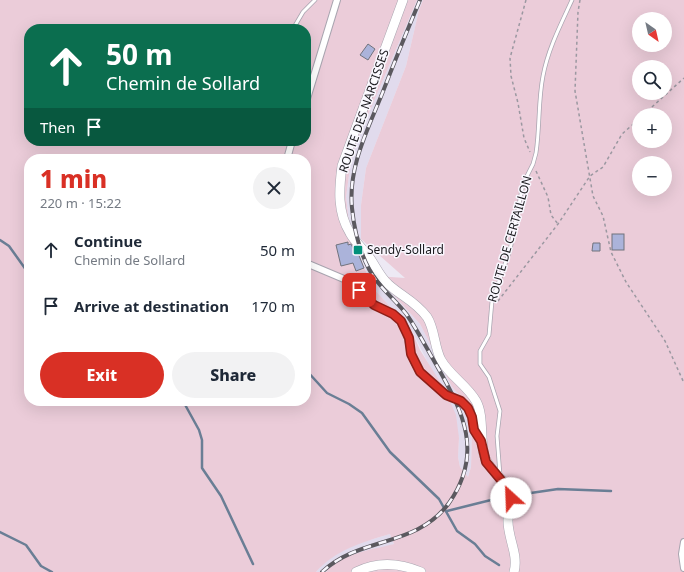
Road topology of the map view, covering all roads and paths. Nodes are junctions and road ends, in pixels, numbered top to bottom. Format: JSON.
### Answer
{"nodes":[{"id":1,"x":315,"y":0,"type":"edge"},
{"id":2,"x":337,"y":0,"type":"edge"},
{"id":3,"x":403,"y":0,"type":"edge"},
{"id":4,"x":526,"y":0,"type":"edge"},
{"id":5,"x":572,"y":0,"type":"edge"},
{"id":6,"x":580,"y":0,"type":"edge"},
{"id":7,"x":296,"y":24,"type":"edge"},
{"id":8,"x":684,"y":78,"type":"edge"},
{"id":9,"x":311,"y":86,"type":"edge"},
{"id":10,"x":651,"y":108,"type":"edge"},
{"id":11,"x":632,"y":125,"type":"edge"},
{"id":12,"x":534,"y":161,"type":"junction"},
{"id":13,"x":590,"y":176,"type":"junction"},
{"id":14,"x":558,"y":224,"type":"junction"},
{"id":15,"x":311,"y":265,"type":"edge"},
{"id":16,"x":491,"y":311,"type":"junction"},
{"id":17,"x":684,"y":383,"type":"edge"},
{"id":18,"x":481,"y":441,"type":"junction"},
{"id":19,"x":500,"y":478,"type":"junction"},
{"id":20,"x":684,"y":542,"type":"edge"},
{"id":21,"x":684,"y":568,"type":"edge"},
{"id":22,"x":356,"y":572,"type":"edge"},
{"id":23,"x":421,"y":572,"type":"edge"},
{"id":24,"x":514,"y":572,"type":"edge"}],
"edges":[{"from":1,"to":7,"type":"lane"},
{"from":2,"to":9,"type":"street"},
{"from":3,"to":18,"type":"street","name":"ROUTE DES NARCISSES"},
{"from":4,"to":12,"type":"path"},
{"from":5,"to":12,"type":"lane","name":"ROUTE DE CERTAILLON"},
{"from":6,"to":13,"type":"path"},
{"from":8,"to":10,"type":"path"},
{"from":11,"to":13,"type":"path"},
{"from":12,"to":14,"type":"path"},
{"from":12,"to":16,"type":"lane","name":"ROUTE DE CERTAILLON"},
{"from":13,"to":14,"type":"path"},
{"from":13,"to":17,"type":"path"},
{"from":14,"to":16,"type":"path"},
{"from":15,"to":18,"type":"street"},
{"from":16,"to":19,"type":"lane","name":"ROUTE DE CERTAILLON"},
{"from":18,"to":19,"type":"street","name":"ROUTE DES NARCISSES"},
{"from":19,"to":24,"type":"street","name":"ROUTE DES NARCISSES"},
{"from":20,"to":21,"type":"street"},
{"from":22,"to":23,"type":"street"}]}
